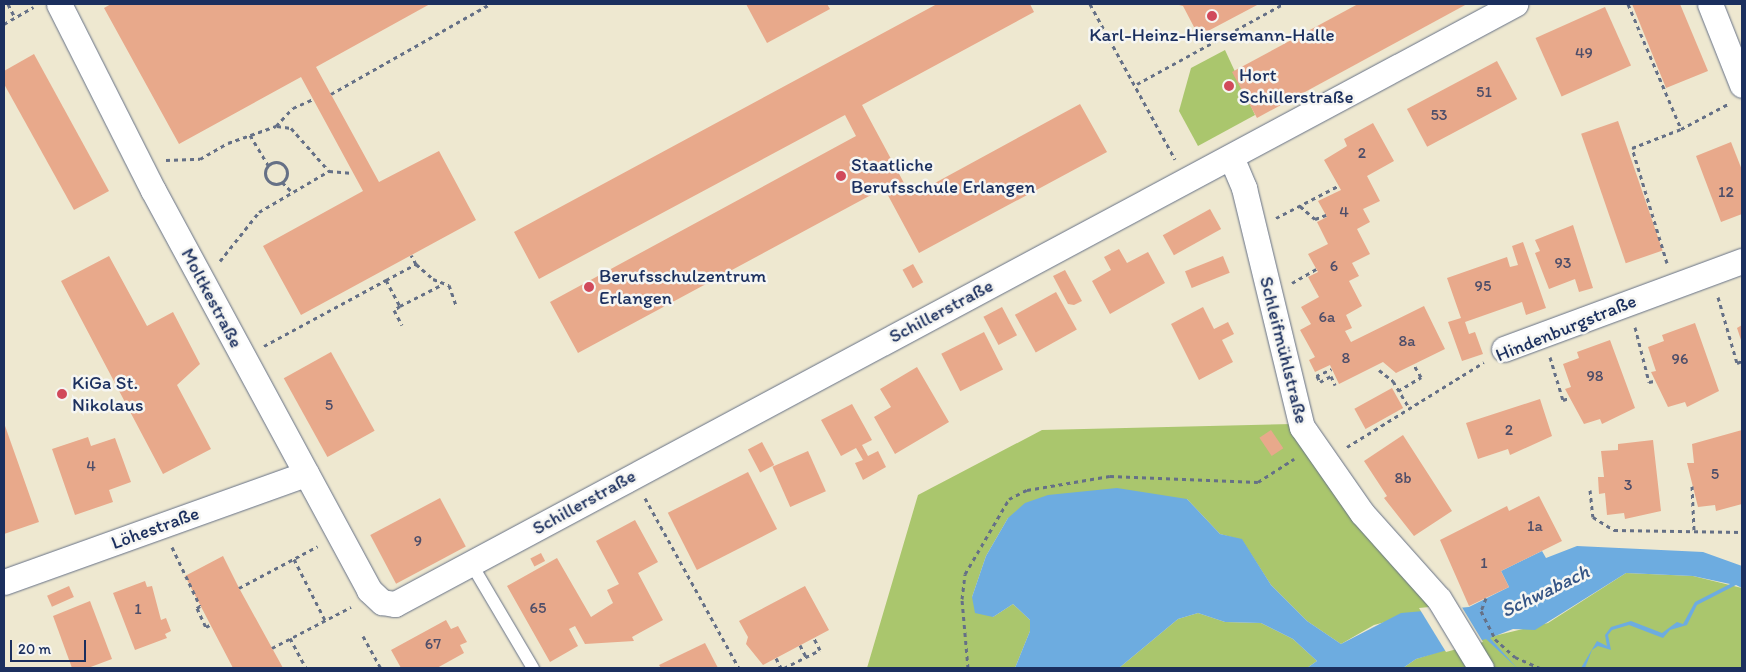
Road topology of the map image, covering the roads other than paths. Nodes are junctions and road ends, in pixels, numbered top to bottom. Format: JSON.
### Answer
{"nodes":[{"id":1,"x":58,"y":4,"type":"edge"},
{"id":2,"x":1514,"y":4,"type":"edge"},
{"id":3,"x":1710,"y":4,"type":"edge"},
{"id":4,"x":1739,"y":92,"type":"edge"},
{"id":5,"x":1231,"y":157,"type":"junction"},
{"id":6,"x":1742,"y":261,"type":"edge"},
{"id":7,"x":1504,"y":349,"type":"road end"},
{"id":8,"x":306,"y":474,"type":"junction"},
{"id":9,"x":472,"y":564,"type":"junction"},
{"id":10,"x":4,"y":582,"type":"edge"},
{"id":11,"x":369,"y":590,"type":"joint"},
{"id":12,"x":1476,"y":659,"type":"edge"},
{"id":13,"x":533,"y":668,"type":"edge"}],
"edges":[{"from":1,"to":8,"type":"street","name":"Moltkestraße"},
{"from":2,"to":5,"type":"street","name":"Schillerstraße"},
{"from":3,"to":4,"type":"street"},
{"from":5,"to":9,"type":"street","name":"Schillerstraße"},
{"from":5,"to":12,"type":"street","name":"Schleifmühlstraße"},
{"from":6,"to":7,"type":"street","name":"Hindenburgstraße"},
{"from":8,"to":10,"type":"street","name":"Löhestraße"},
{"from":8,"to":11,"type":"street","name":"Moltkestraße"},
{"from":9,"to":11,"type":"street","name":"Schillerstraße"},
{"from":9,"to":13,"type":"lane"}]}
